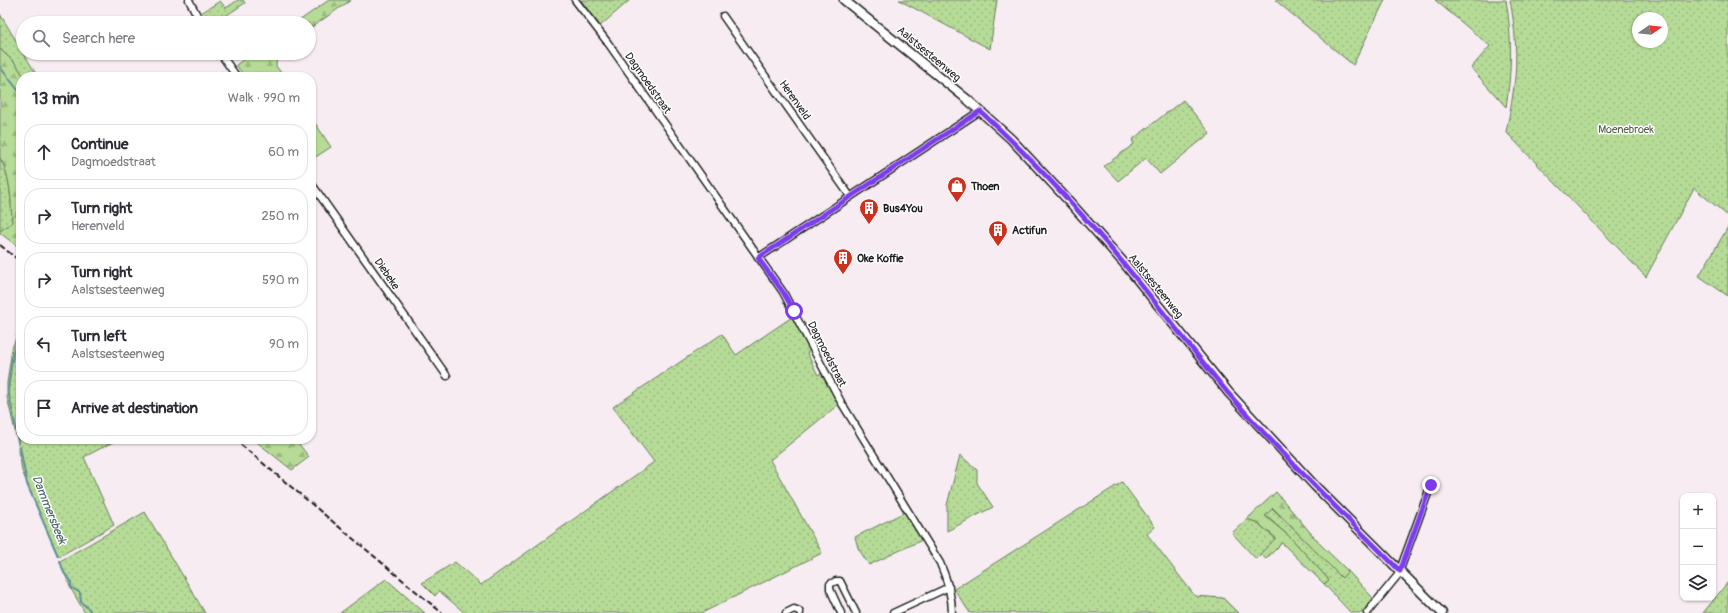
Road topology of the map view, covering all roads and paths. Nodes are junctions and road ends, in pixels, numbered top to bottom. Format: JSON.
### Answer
{"nodes":[{"id":1,"x":189,"y":0,"type":"edge"},
{"id":2,"x":575,"y":0,"type":"edge"},
{"id":3,"x":844,"y":0,"type":"edge"},
{"id":4,"x":198,"y":16,"type":"edge"},
{"id":5,"x":723,"y":16,"type":"dead end"},
{"id":6,"x":225,"y":60,"type":"edge"},
{"id":7,"x":233,"y":72,"type":"edge"},
{"id":8,"x":980,"y":111,"type":"junction"},
{"id":9,"x":316,"y":190,"type":"edge"},
{"id":10,"x":850,"y":196,"type":"junction"},
{"id":11,"x":758,"y":258,"type":"junction"},
{"id":12,"x":447,"y":376,"type":"dead end"},
{"id":13,"x":1431,"y":485,"type":"dead end"},
{"id":14,"x":1400,"y":571,"type":"junction"},
{"id":15,"x":949,"y":587,"type":"junction"},
{"id":16,"x":786,"y":613,"type":"edge"},
{"id":17,"x":800,"y":613,"type":"edge"},
{"id":18,"x":841,"y":613,"type":"edge"},
{"id":19,"x":856,"y":613,"type":"edge"},
{"id":20,"x":893,"y":613,"type":"edge"},
{"id":21,"x":952,"y":613,"type":"edge"},
{"id":22,"x":1367,"y":613,"type":"edge"},
{"id":23,"x":1442,"y":613,"type":"edge"}],
"edges":[{"from":1,"to":4,"type":"street"},
{"from":2,"to":11,"type":"street","name":"Dagmoedstraat"},
{"from":3,"to":8,"type":"main road","name":"Aalstsesteenweg"},
{"from":5,"to":10,"type":"street","name":"Herenveld"},
{"from":6,"to":7,"type":"street"},
{"from":8,"to":10,"type":"street"},
{"from":8,"to":14,"type":"main road","name":"Aalstsesteenweg"},
{"from":9,"to":12,"type":"street","name":"Diebeke"},
{"from":10,"to":11,"type":"street"},
{"from":11,"to":15,"type":"street","name":"Dagmoedstraat"},
{"from":13,"to":14,"type":"street"},
{"from":14,"to":22,"type":"street"},
{"from":14,"to":23,"type":"main road","name":"Aalstsesteenweg"},
{"from":15,"to":20,"type":"street"},
{"from":15,"to":21,"type":"street","name":"Dagmoedstraat"},
{"from":16,"to":17,"type":"street"},
{"from":18,"to":19,"type":"street"}]}
